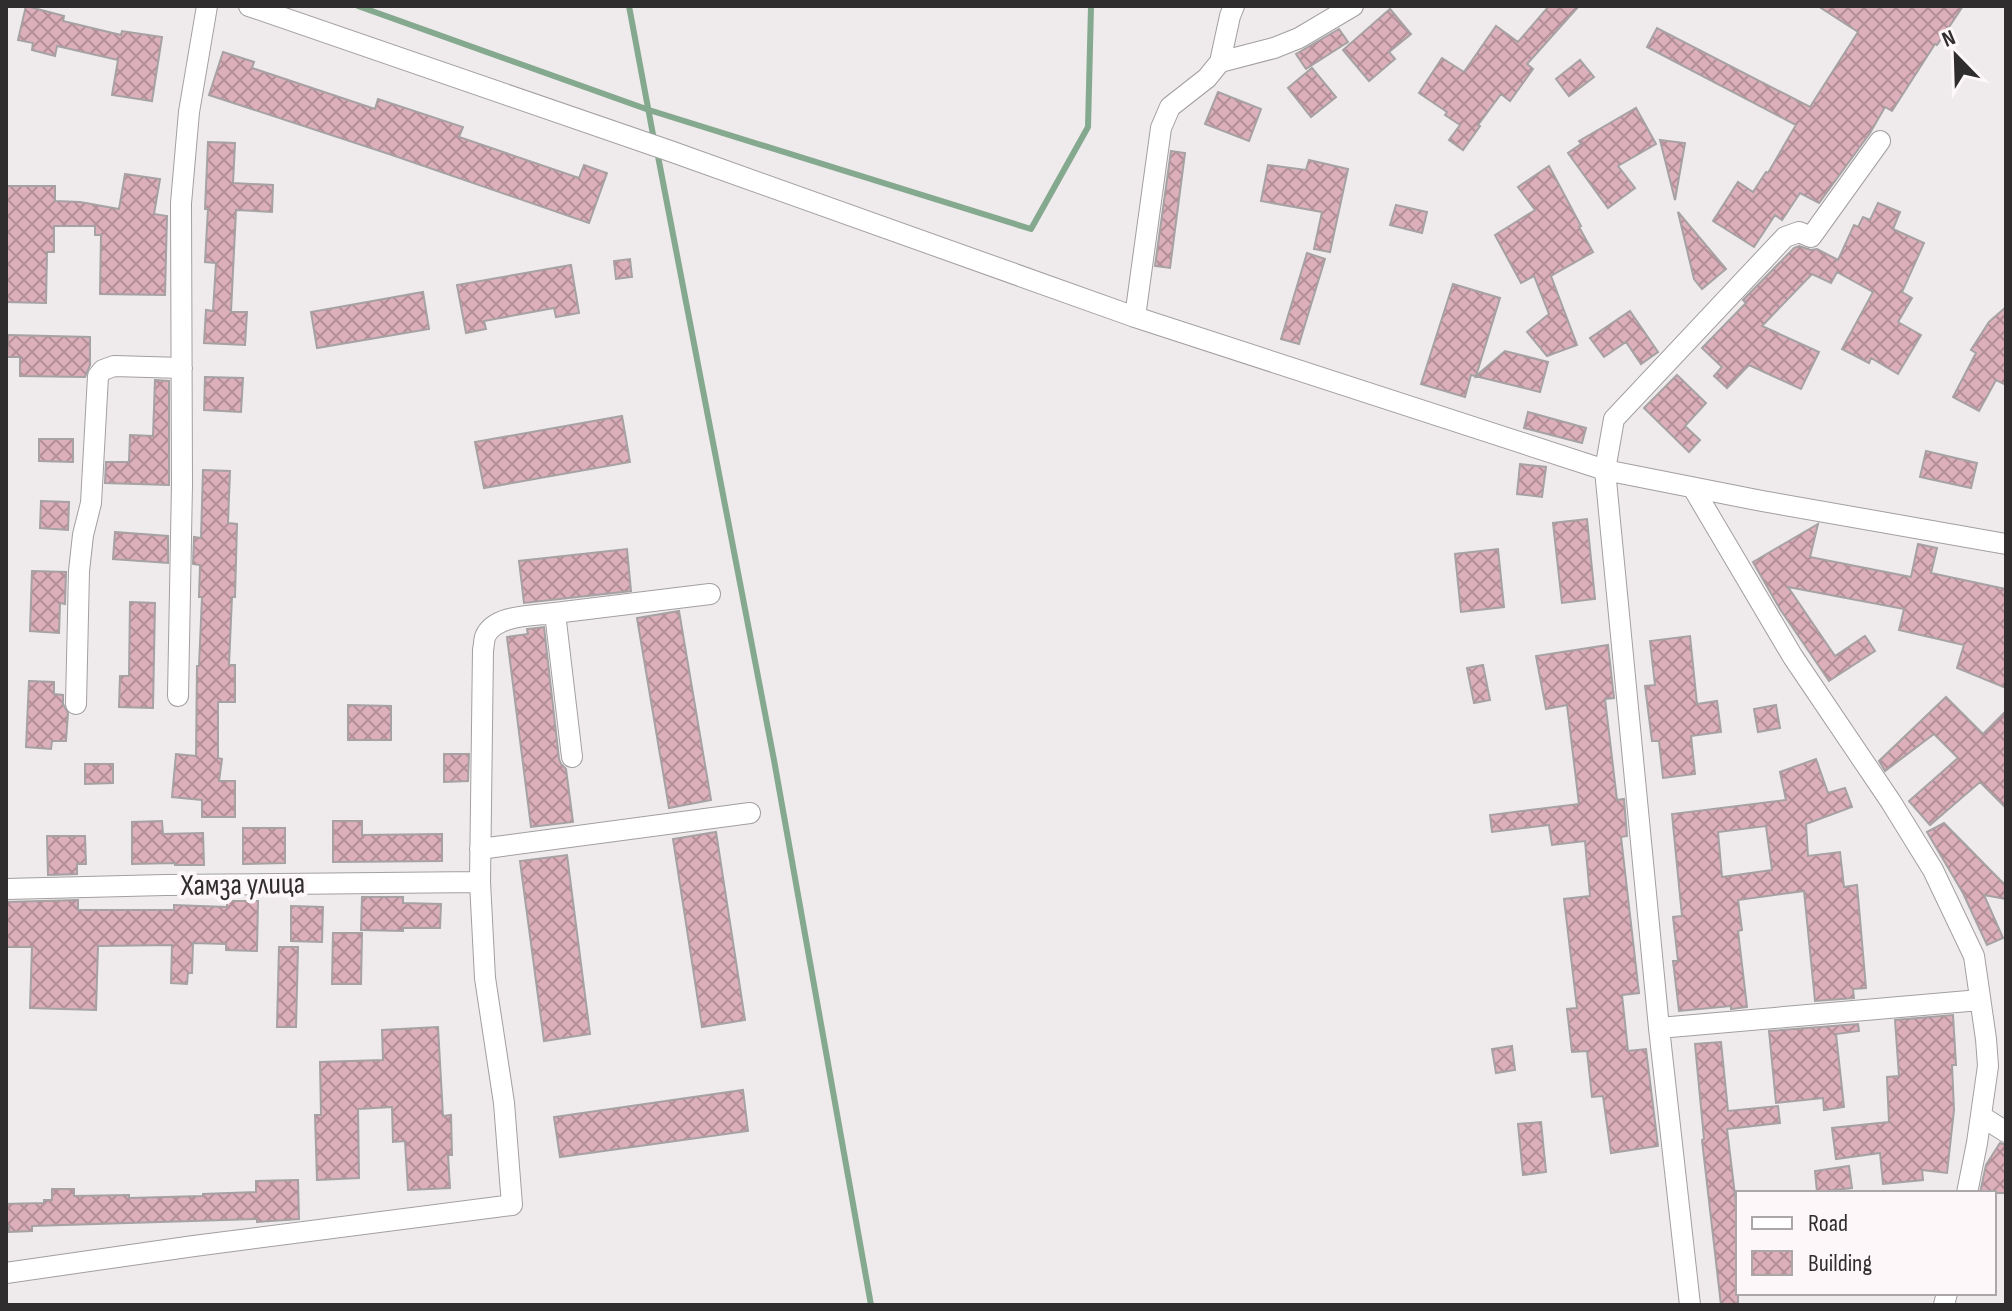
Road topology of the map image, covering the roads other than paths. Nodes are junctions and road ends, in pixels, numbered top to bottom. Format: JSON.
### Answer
{"nodes":[{"id":1,"x":207,"y":6,"type":"edge"},
{"id":2,"x":249,"y":6,"type":"edge"},
{"id":3,"x":1234,"y":6,"type":"edge"},
{"id":4,"x":1353,"y":6,"type":"edge"},
{"id":5,"x":1220,"y":62,"type":"junction"},
{"id":6,"x":1880,"y":141,"type":"dead end"},
{"id":7,"x":1135,"y":317,"type":"junction"},
{"id":8,"x":182,"y":368,"type":"junction"},
{"id":9,"x":1605,"y":470,"type":"junction"},
{"id":10,"x":1693,"y":488,"type":"junction"},
{"id":11,"x":2006,"y":544,"type":"edge"},
{"id":12,"x":710,"y":594,"type":"dead end"},
{"id":13,"x":555,"y":613,"type":"junction"},
{"id":14,"x":178,"y":696,"type":"dead end"},
{"id":15,"x":76,"y":704,"type":"dead end"},
{"id":16,"x":572,"y":757,"type":"dead end"},
{"id":17,"x":750,"y":813,"type":"dead end"},
{"id":18,"x":480,"y":849,"type":"junction"},
{"id":19,"x":480,"y":882,"type":"junction"},
{"id":20,"x":6,"y":889,"type":"edge"},
{"id":21,"x":1980,"y":1000,"type":"junction"},
{"id":22,"x":1659,"y":1028,"type":"junction"},
{"id":23,"x":1997,"y":1069,"type":"edge"},
{"id":24,"x":1981,"y":1116,"type":"junction"},
{"id":25,"x":2006,"y":1132,"type":"edge"},
{"id":26,"x":1967,"y":1191,"type":"edge"},
{"id":27,"x":6,"y":1273,"type":"edge"},
{"id":28,"x":1690,"y":1305,"type":"edge"}],
"edges":[{"from":1,"to":8,"type":"street"},
{"from":2,"to":7,"type":"street"},
{"from":3,"to":5,"type":"street"},
{"from":4,"to":5,"type":"street"},
{"from":5,"to":7,"type":"street"},
{"from":6,"to":9,"type":"street"},
{"from":7,"to":9,"type":"street"},
{"from":8,"to":14,"type":"street"},
{"from":8,"to":15,"type":"street"},
{"from":9,"to":10,"type":"street"},
{"from":9,"to":22,"type":"street"},
{"from":10,"to":11,"type":"street"},
{"from":10,"to":21,"type":"street"},
{"from":12,"to":13,"type":"street"},
{"from":13,"to":16,"type":"street"},
{"from":13,"to":18,"type":"street"},
{"from":17,"to":18,"type":"street"},
{"from":18,"to":19,"type":"street"},
{"from":19,"to":20,"type":"street","name":"Хамза улица"},
{"from":19,"to":27,"type":"street"},
{"from":21,"to":22,"type":"street"},
{"from":21,"to":23,"type":"street"},
{"from":22,"to":28,"type":"street"},
{"from":23,"to":24,"type":"street"},
{"from":24,"to":25,"type":"street"},
{"from":24,"to":26,"type":"street"}]}
